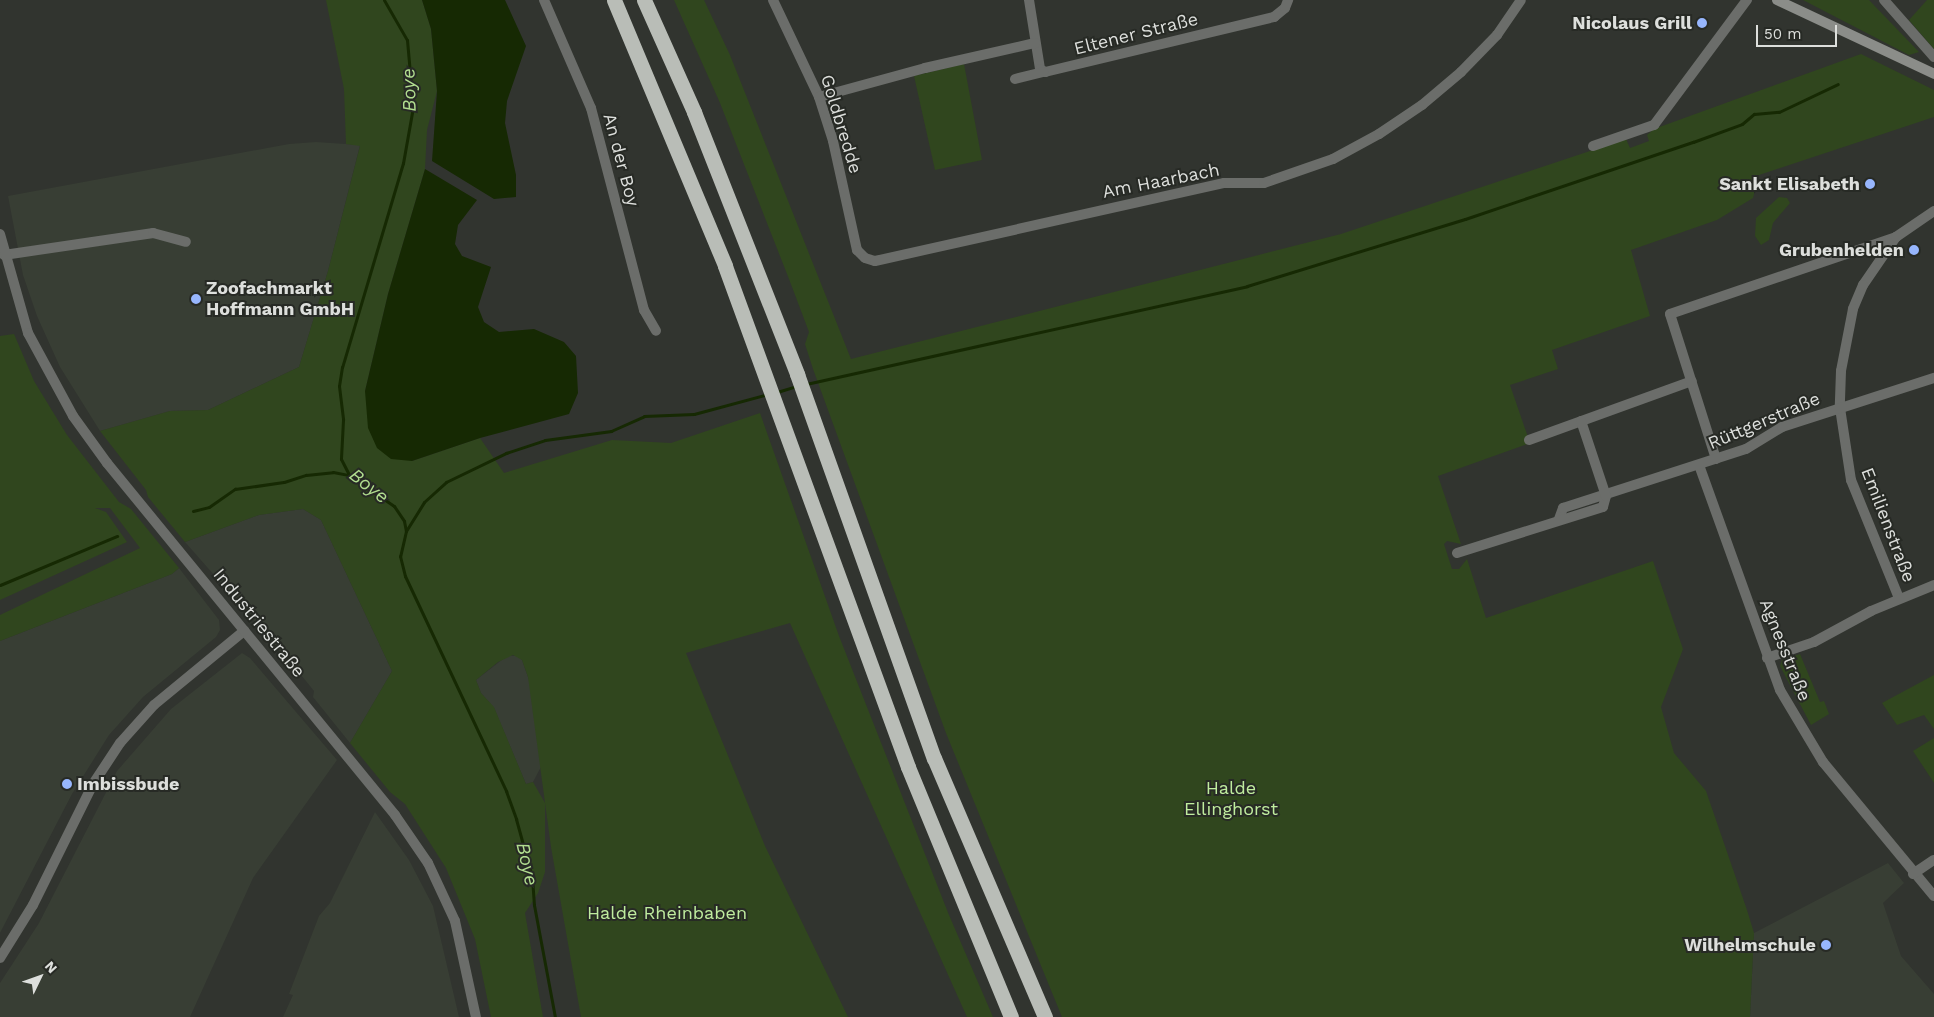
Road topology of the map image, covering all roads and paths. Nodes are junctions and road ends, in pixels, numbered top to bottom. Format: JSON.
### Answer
{"nodes":[{"id":1,"x":544,"y":0,"type":"edge"},
{"id":2,"x":614,"y":0,"type":"edge"},
{"id":3,"x":644,"y":0,"type":"edge"},
{"id":4,"x":773,"y":0,"type":"edge"},
{"id":5,"x":1029,"y":0,"type":"edge"},
{"id":6,"x":1288,"y":0,"type":"edge"},
{"id":7,"x":1522,"y":0,"type":"edge"},
{"id":8,"x":1748,"y":0,"type":"edge"},
{"id":9,"x":1777,"y":0,"type":"edge"},
{"id":10,"x":1884,"y":0,"type":"edge"},
{"id":11,"x":1035,"y":43,"type":"junction"},
{"id":12,"x":1934,"y":57,"type":"edge"},
{"id":13,"x":1042,"y":72,"type":"junction"},
{"id":14,"x":1934,"y":74,"type":"edge"},
{"id":15,"x":1015,"y":79,"type":"dead end"},
{"id":16,"x":819,"y":97,"type":"junction"},
{"id":17,"x":1593,"y":146,"type":"dead end"},
{"id":18,"x":1934,"y":211,"type":"edge"},
{"id":19,"x":0,"y":234,"type":"edge"},
{"id":20,"x":1896,"y":237,"type":"junction"},
{"id":21,"x":186,"y":242,"type":"dead end"},
{"id":22,"x":4,"y":255,"type":"junction"},
{"id":23,"x":868,"y":259,"type":"joint"},
{"id":24,"x":656,"y":331,"type":"dead end"},
{"id":25,"x":1934,"y":378,"type":"edge"},
{"id":26,"x":1692,"y":381,"type":"junction"},
{"id":27,"x":1840,"y":408,"type":"junction"},
{"id":28,"x":1580,"y":421,"type":"junction"},
{"id":29,"x":1529,"y":440,"type":"dead end"},
{"id":30,"x":1716,"y":459,"type":"junction"},
{"id":31,"x":1699,"y":465,"type":"junction"},
{"id":32,"x":1606,"y":496,"type":"junction"},
{"id":33,"x":1457,"y":553,"type":"dead end"},
{"id":34,"x":1934,"y":585,"type":"edge"},
{"id":35,"x":1899,"y":598,"type":"junction"},
{"id":36,"x":244,"y":631,"type":"junction"},
{"id":37,"x":1767,"y":658,"type":"junction"},
{"id":38,"x":1934,"y":860,"type":"edge"},
{"id":39,"x":1913,"y":874,"type":"junction"},
{"id":40,"x":1934,"y":896,"type":"edge"},
{"id":41,"x":0,"y":958,"type":"edge"},
{"id":42,"x":476,"y":1017,"type":"edge"},
{"id":43,"x":1011,"y":1017,"type":"edge"},
{"id":44,"x":1045,"y":1017,"type":"edge"}],
"edges":[{"from":1,"to":24,"type":"street","name":"An der Boy"},
{"from":2,"to":43,"type":"highway"},
{"from":3,"to":44,"type":"highway"},
{"from":4,"to":16,"type":"street","name":"Goldbredde"},
{"from":5,"to":11,"type":"street"},
{"from":6,"to":13,"type":"street","name":"Eltener Straße"},
{"from":7,"to":23,"type":"street","name":"Am Haarbach"},
{"from":8,"to":17,"type":"street"},
{"from":9,"to":14,"type":"main road"},
{"from":10,"to":12,"type":"street"},
{"from":11,"to":13,"type":"street"},
{"from":11,"to":16,"type":"street"},
{"from":13,"to":15,"type":"street","name":"Eltener Straße"},
{"from":16,"to":23,"type":"street","name":"Goldbredde"},
{"from":18,"to":20,"type":"street"},
{"from":19,"to":22,"type":"street","name":"Industriestraße"},
{"from":20,"to":26,"type":"street"},
{"from":20,"to":27,"type":"street","name":"Emilienstraße"},
{"from":21,"to":22,"type":"street"},
{"from":22,"to":36,"type":"street","name":"Industriestraße"},
{"from":25,"to":27,"type":"street","name":"Rüttgerstraße"},
{"from":26,"to":28,"type":"street"},
{"from":26,"to":30,"type":"street"},
{"from":27,"to":30,"type":"street","name":"Rüttgerstraße"},
{"from":27,"to":35,"type":"street","name":"Emilienstraße"},
{"from":28,"to":29,"type":"street"},
{"from":28,"to":32,"type":"street"},
{"from":30,"to":31,"type":"street","name":"Rüttgerstraße"},
{"from":31,"to":32,"type":"street","name":"Rüttgerstraße"},
{"from":31,"to":37,"type":"street","name":"Agnesstraße"},
{"from":32,"to":33,"type":"street","name":"Rüttgerstraße"},
{"from":34,"to":35,"type":"street"},
{"from":35,"to":37,"type":"street"},
{"from":36,"to":41,"type":"street"},
{"from":36,"to":42,"type":"street","name":"Industriestraße"},
{"from":37,"to":39,"type":"street","name":"Agnesstraße"},
{"from":38,"to":39,"type":"street"},
{"from":39,"to":40,"type":"street","name":"Agnesstraße"}]}
